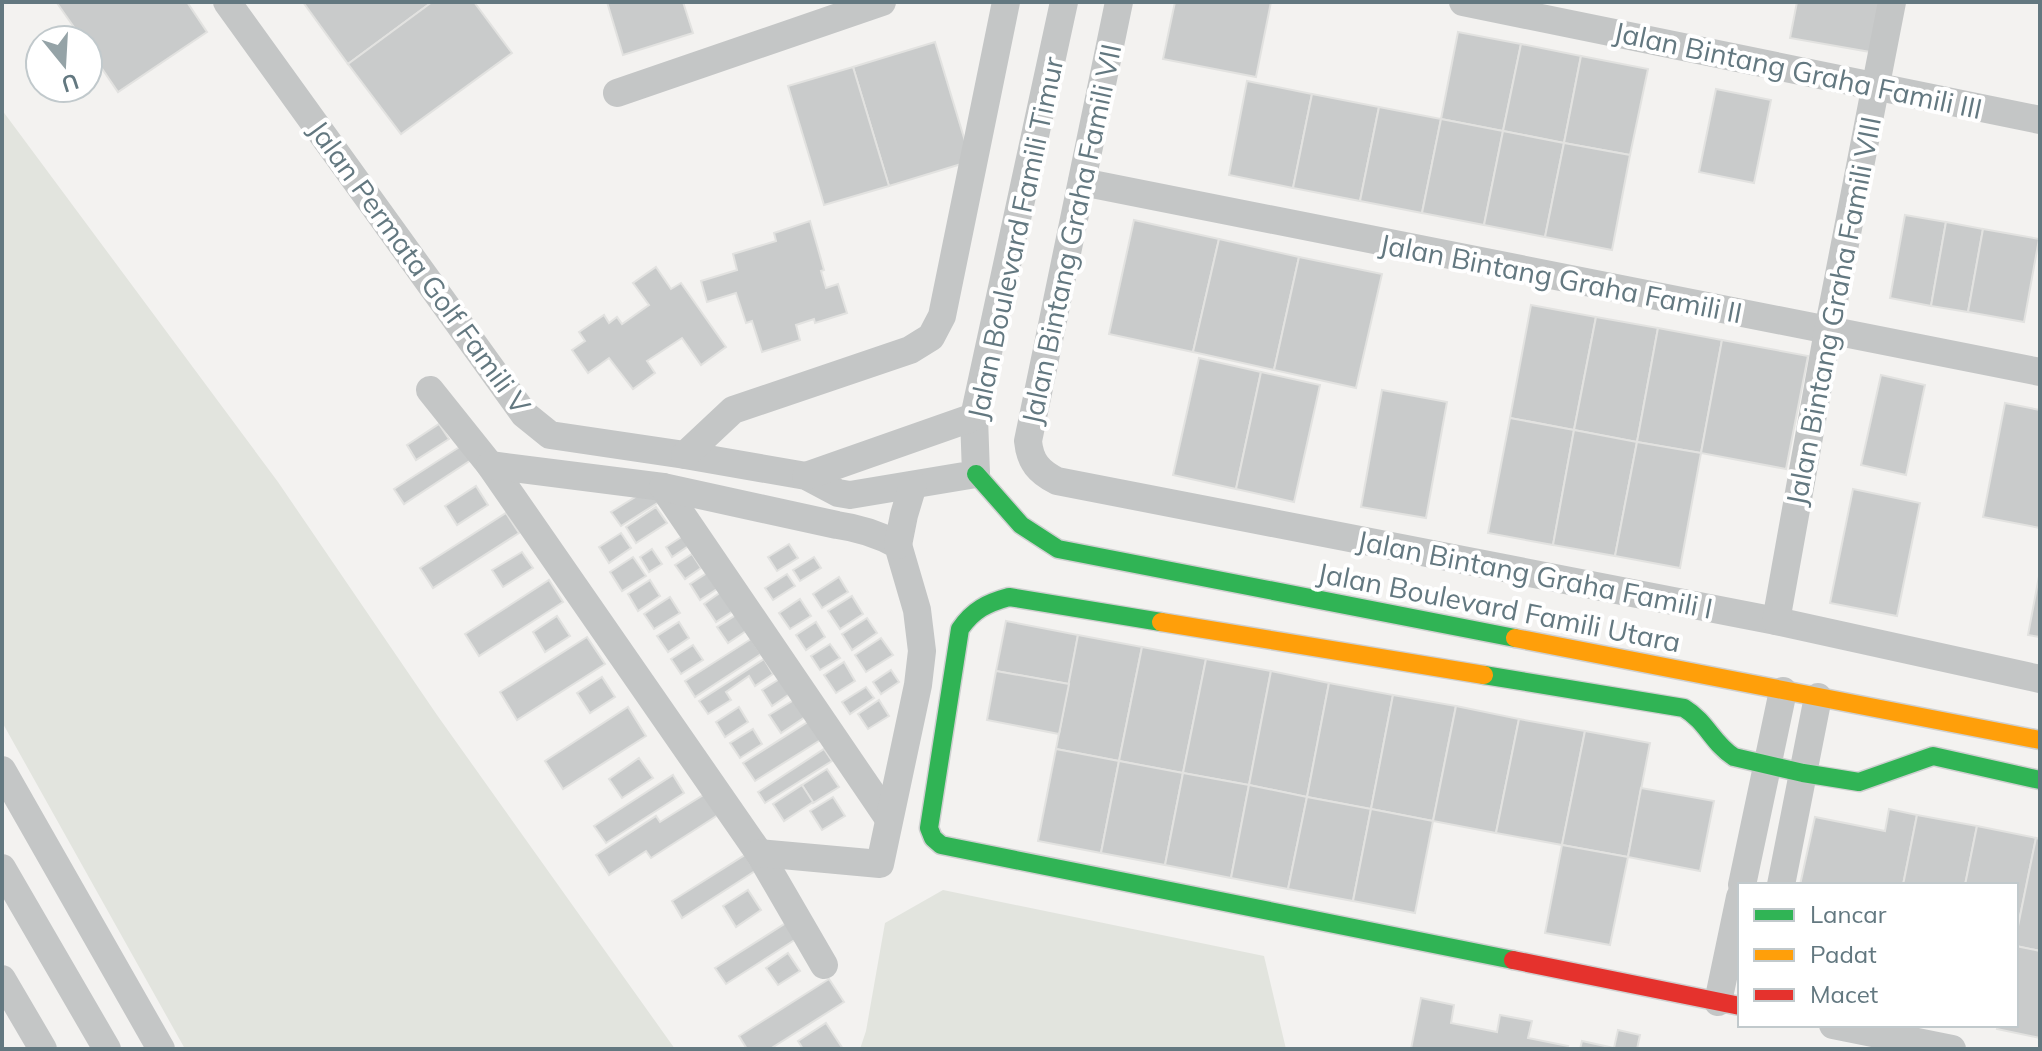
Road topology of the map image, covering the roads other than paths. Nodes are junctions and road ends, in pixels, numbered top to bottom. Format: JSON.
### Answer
{"nodes":[{"id":1,"x":227,"y":2,"type":"edge"},
{"id":2,"x":882,"y":2,"type":"edge"},
{"id":3,"x":1006,"y":2,"type":"edge"},
{"id":4,"x":1064,"y":2,"type":"edge"},
{"id":5,"x":1119,"y":2,"type":"edge"},
{"id":6,"x":1463,"y":2,"type":"edge"},
{"id":7,"x":1892,"y":2,"type":"edge"},
{"id":8,"x":1876,"y":85,"type":"junction"},
{"id":9,"x":617,"y":93,"type":"dead end"},
{"id":10,"x":2040,"y":120,"type":"edge"},
{"id":11,"x":1082,"y":182,"type":"junction"},
{"id":12,"x":1828,"y":331,"type":"junction"},
{"id":13,"x":2040,"y":372,"type":"edge"},
{"id":14,"x":430,"y":390,"type":"dead end"},
{"id":15,"x":974,"y":417,"type":"junction"},
{"id":16,"x":685,"y":455,"type":"junction"},
{"id":17,"x":490,"y":465,"type":"junction"},
{"id":18,"x":1035,"y":465,"type":"joint"},
{"id":19,"x":976,"y":474,"type":"junction"},
{"id":20,"x":806,"y":476,"type":"junction"},
{"id":21,"x":913,"y":485,"type":"junction"},
{"id":22,"x":663,"y":487,"type":"junction"},
{"id":23,"x":898,"y":545,"type":"junction"},
{"id":24,"x":1776,"y":621,"type":"junction"},
{"id":25,"x":2040,"y":679,"type":"edge"},
{"id":26,"x":1783,"y":691,"type":"junction"},
{"id":27,"x":1818,"y":697,"type":"junction"},
{"id":28,"x":2040,"y":740,"type":"edge"},
{"id":29,"x":1768,"y":765,"type":"junction"},
{"id":30,"x":2,"y":770,"type":"edge"},
{"id":31,"x":1803,"y":773,"type":"junction"},
{"id":32,"x":2040,"y":780,"type":"edge"},
{"id":33,"x":889,"y":819,"type":"junction"},
{"id":34,"x":759,"y":853,"type":"junction"},
{"id":35,"x":2,"y":868,"type":"edge"},
{"id":36,"x":1742,"y":883,"type":"edge"},
{"id":37,"x":1781,"y":883,"type":"edge"},
{"id":38,"x":1738,"y":916,"type":"edge"},
{"id":39,"x":824,"y":965,"type":"dead end"},
{"id":40,"x":3,"y":983,"type":"edge"},
{"id":41,"x":1729,"y":1004,"type":"edge"},
{"id":42,"x":1843,"y":1027,"type":"edge"},
{"id":43,"x":43,"y":1049,"type":"edge"},
{"id":44,"x":107,"y":1049,"type":"edge"},
{"id":45,"x":161,"y":1049,"type":"edge"},
{"id":46,"x":1952,"y":1049,"type":"edge"}],
"edges":[{"from":1,"to":16,"type":"street","name":"Jalan Permata Golf Famili V"},
{"from":2,"to":9,"type":"street"},
{"from":3,"to":16,"type":"street"},
{"from":4,"to":15,"type":"street","name":"Jalan Boulevard Famili Timur"},
{"from":5,"to":11,"type":"street","name":"Jalan Bintang Graha Famili VII"},
{"from":6,"to":8,"type":"street","name":"Jalan Bintang Graha Famili III"},
{"from":7,"to":8,"type":"street","name":"Jalan Bintang Graha Famili VIII"},
{"from":8,"to":10,"type":"street","name":"Jalan Bintang Graha Famili III"},
{"from":8,"to":12,"type":"street","name":"Jalan Bintang Graha Famili VIII"},
{"from":11,"to":12,"type":"street","name":"Jalan Bintang Graha Famili II"},
{"from":11,"to":18,"type":"street","name":"Jalan Bintang Graha Famili VII"},
{"from":12,"to":13,"type":"street","name":"Jalan Bintang Graha Famili II"},
{"from":12,"to":24,"type":"street","name":"Jalan Bintang Graha Famili VIII"},
{"from":14,"to":17,"type":"street"},
{"from":15,"to":19,"type":"street","name":"Jalan Boulevard Famili Timur"},
{"from":15,"to":20,"type":"street","name":"Jalan Permata Golf Famili V"},
{"from":16,"to":20,"type":"street","name":"Jalan Permata Golf Famili V"},
{"from":17,"to":22,"type":"street"},
{"from":17,"to":34,"type":"street"},
{"from":18,"to":24,"type":"street","name":"Jalan Bintang Graha Famili I"},
{"from":19,"to":21,"type":"street","name":"Jalan Permata Golf Famili V"},
{"from":19,"to":26,"type":"street","name":"Jalan Boulevard Famili Utara"},
{"from":20,"to":21,"type":"street","name":"Jalan Permata Golf Famili V"},
{"from":21,"to":23,"type":"street"},
{"from":22,"to":23,"type":"street"},
{"from":22,"to":33,"type":"street"},
{"from":23,"to":33,"type":"street"},
{"from":24,"to":25,"type":"street","name":"Jalan Bintang Graha Famili I"},
{"from":26,"to":27,"type":"street","name":"Jalan Boulevard Famili Utara"},
{"from":26,"to":29,"type":"street"},
{"from":27,"to":28,"type":"street","name":"Jalan Boulevard Famili Utara"},
{"from":27,"to":31,"type":"street"},
{"from":29,"to":31,"type":"street"},
{"from":29,"to":36,"type":"street"},
{"from":29,"to":41,"type":"street"},
{"from":30,"to":45,"type":"street"},
{"from":31,"to":32,"type":"street"},
{"from":31,"to":37,"type":"street"},
{"from":33,"to":34,"type":"street"},
{"from":34,"to":39,"type":"street"},
{"from":35,"to":44,"type":"street"},
{"from":38,"to":41,"type":"street"},
{"from":40,"to":43,"type":"street"},
{"from":42,"to":46,"type":"street"}]}
